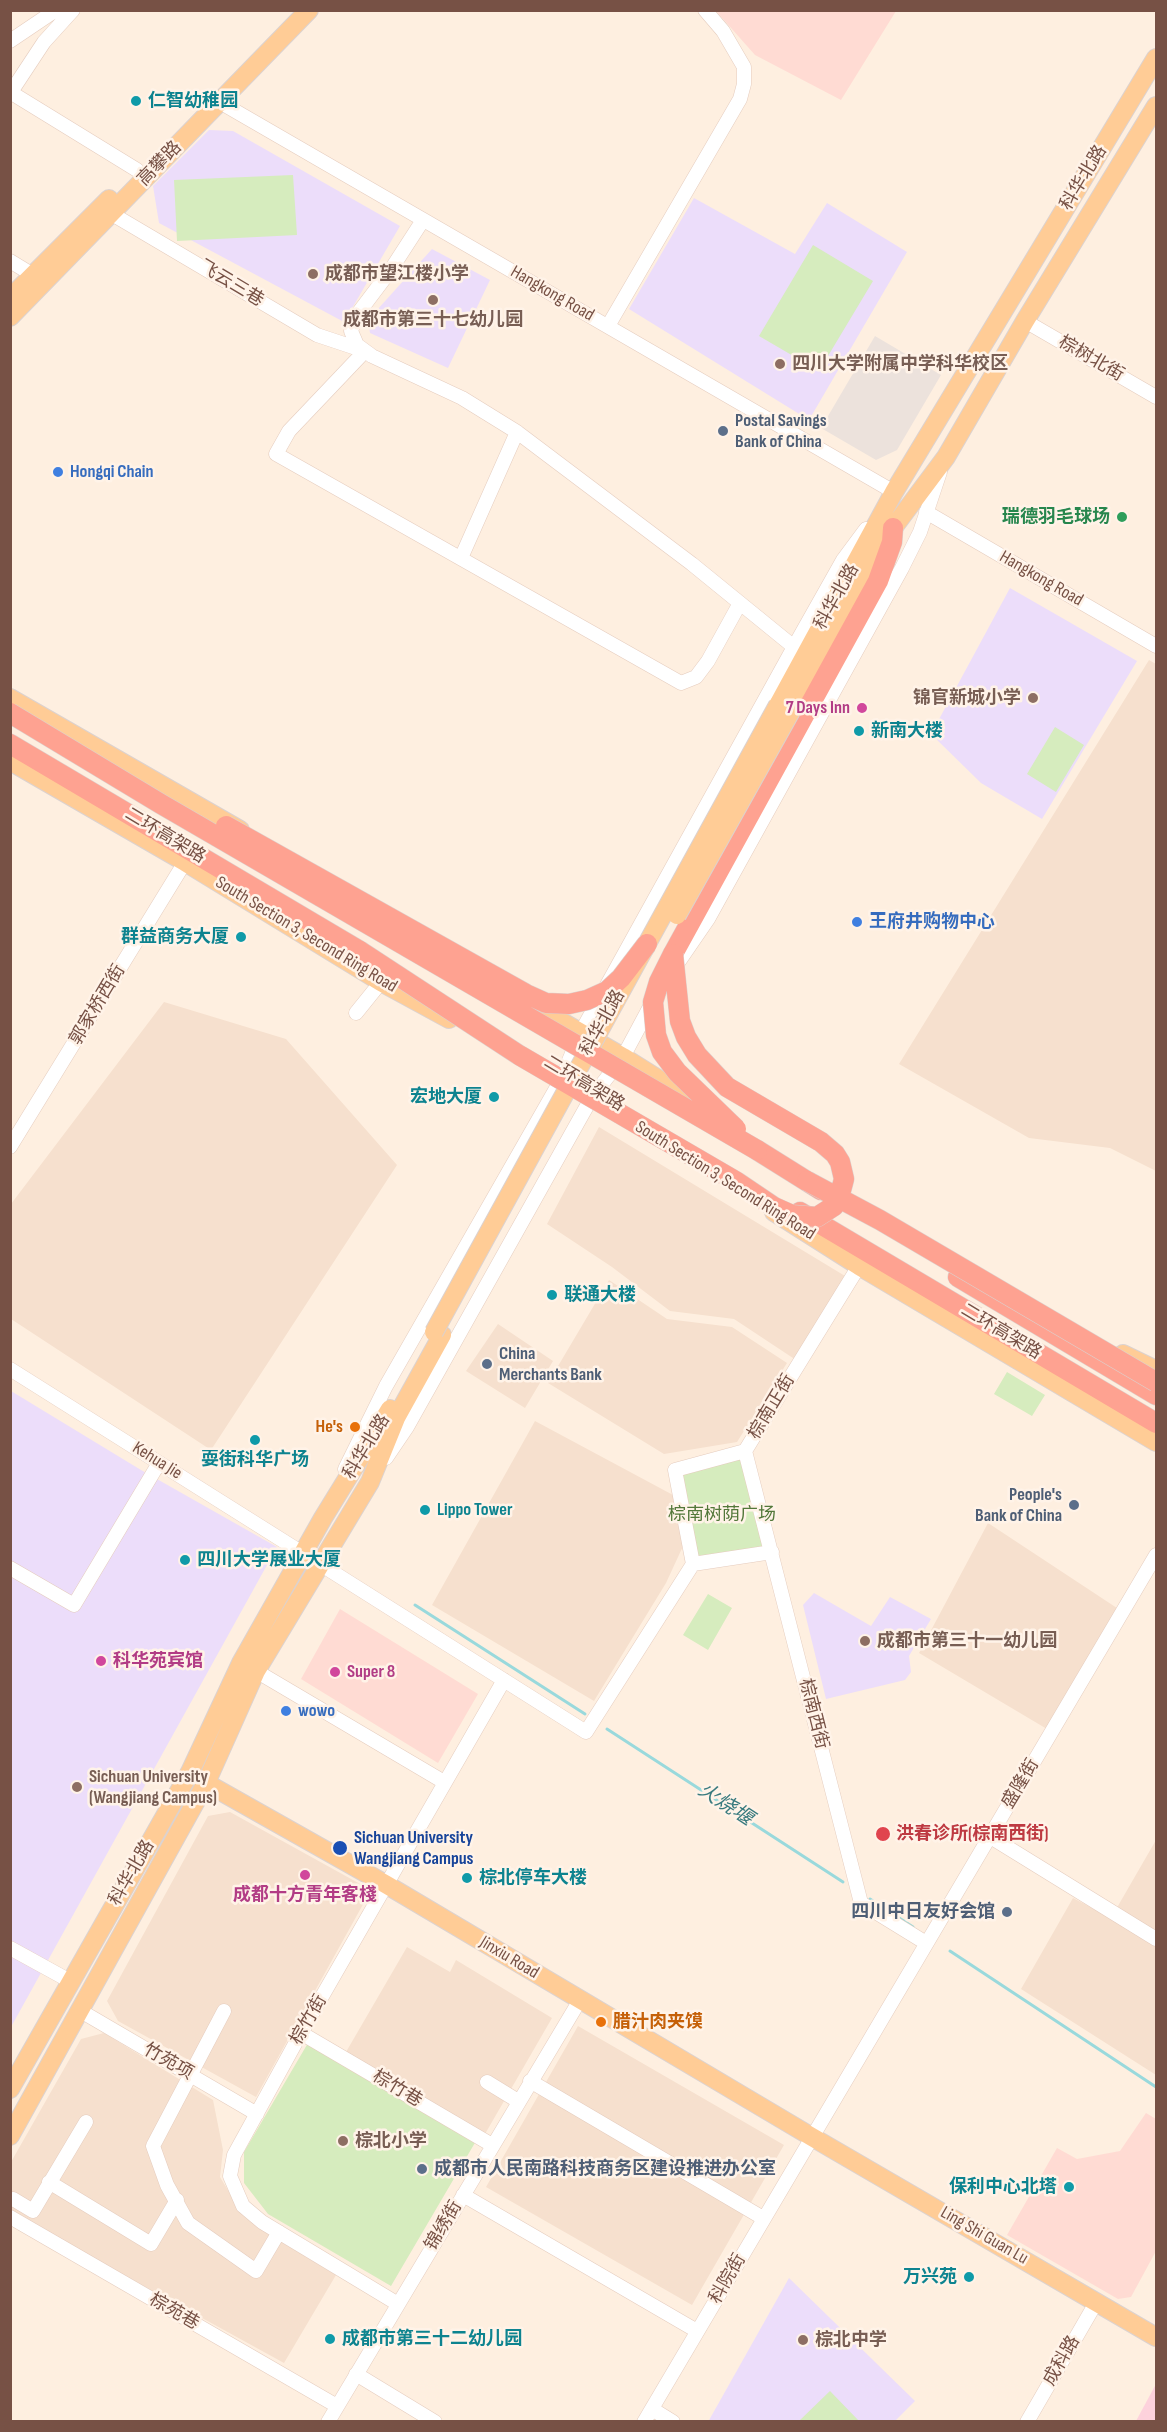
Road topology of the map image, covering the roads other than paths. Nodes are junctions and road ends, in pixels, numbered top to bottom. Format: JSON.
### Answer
{"nodes":[{"id":1,"x":56,"y":10,"type":"edge"},
{"id":2,"x":73,"y":10,"type":"edge"},
{"id":3,"x":292,"y":10,"type":"edge"},
{"id":4,"x":309,"y":10,"type":"edge"},
{"id":5,"x":705,"y":10,"type":"edge"},
{"id":6,"x":10,"y":41,"type":"edge"},
{"id":7,"x":1156,"y":58,"type":"edge"},
{"id":8,"x":11,"y":92,"type":"edge"},
{"id":9,"x":215,"y":99,"type":"junction"},
{"id":10,"x":1156,"y":106,"type":"edge"},
{"id":11,"x":137,"y":170,"type":"junction"},
{"id":12,"x":107,"y":209,"type":"junction"},
{"id":13,"x":423,"y":220,"type":"junction"},
{"id":14,"x":10,"y":261,"type":"edge"},
{"id":15,"x":33,"y":275,"type":"junction"},
{"id":16,"x":10,"y":298,"type":"edge"},
{"id":17,"x":10,"y":317,"type":"edge"},
{"id":18,"x":1025,"y":321,"type":"junction"},
{"id":19,"x":608,"y":326,"type":"junction"},
{"id":20,"x":365,"y":351,"type":"junction"},
{"id":21,"x":1156,"y":397,"type":"edge"},
{"id":22,"x":516,"y":432,"type":"junction"},
{"id":23,"x":946,"y":457,"type":"junction"},
{"id":24,"x":894,"y":492,"type":"junction"},
{"id":25,"x":926,"y":512,"type":"junction"},
{"id":26,"x":893,"y":528,"type":"junction"},
{"id":27,"x":461,"y":558,"type":"junction"},
{"id":28,"x":740,"y":603,"type":"junction"},
{"id":29,"x":1156,"y":646,"type":"edge"},
{"id":30,"x":794,"y":647,"type":"junction"},
{"id":31,"x":10,"y":698,"type":"edge"},
{"id":32,"x":784,"y":708,"type":"junction"},
{"id":33,"x":10,"y":713,"type":"edge"},
{"id":34,"x":10,"y":744,"type":"edge"},
{"id":35,"x":10,"y":761,"type":"edge"},
{"id":36,"x":161,"y":804,"type":"junction"},
{"id":37,"x":185,"y":862,"type":"junction"},
{"id":38,"x":647,"y":944,"type":"junction"},
{"id":39,"x":360,"y":951,"type":"junction"},
{"id":40,"x":673,"y":954,"type":"junction"},
{"id":41,"x":381,"y":982,"type":"junction"},
{"id":42,"x":356,"y":1013,"type":"dead end"},
{"id":43,"x":580,"y":1034,"type":"junction"},
{"id":44,"x":623,"y":1057,"type":"junction"},
{"id":45,"x":561,"y":1080,"type":"junction"},
{"id":46,"x":591,"y":1097,"type":"junction"},
{"id":47,"x":10,"y":1148,"type":"edge"},
{"id":48,"x":757,"y":1150,"type":"junction"},
{"id":49,"x":807,"y":1181,"type":"junction"},
{"id":50,"x":780,"y":1200,"type":"junction"},
{"id":51,"x":859,"y":1266,"type":"junction"},
{"id":52,"x":1064,"y":1325,"type":"junction"},
{"id":53,"x":438,"y":1334,"type":"junction"},
{"id":54,"x":10,"y":1369,"type":"edge"},
{"id":55,"x":1156,"y":1370,"type":"edge"},
{"id":56,"x":1156,"y":1383,"type":"edge"},
{"id":57,"x":1156,"y":1395,"type":"edge"},
{"id":58,"x":1156,"y":1410,"type":"edge"},
{"id":59,"x":1156,"y":1424,"type":"edge"},
{"id":60,"x":1156,"y":1442,"type":"edge"},
{"id":61,"x":746,"y":1451,"type":"junction"},
{"id":62,"x":159,"y":1463,"type":"junction"},
{"id":63,"x":370,"y":1482,"type":"junction"},
{"id":64,"x":323,"y":1518,"type":"junction"},
{"id":65,"x":771,"y":1552,"type":"junction"},
{"id":66,"x":304,"y":1554,"type":"junction"},
{"id":67,"x":1156,"y":1556,"type":"edge"},
{"id":68,"x":320,"y":1564,"type":"junction"},
{"id":69,"x":693,"y":1564,"type":"junction"},
{"id":70,"x":10,"y":1568,"type":"edge"},
{"id":71,"x":256,"y":1671,"type":"junction"},
{"id":72,"x":504,"y":1680,"type":"junction"},
{"id":73,"x":444,"y":1782,"type":"junction"},
{"id":74,"x":206,"y":1783,"type":"junction"},
{"id":75,"x":989,"y":1836,"type":"junction"},
{"id":76,"x":387,"y":1885,"type":"junction"},
{"id":77,"x":1156,"y":1939,"type":"edge"},
{"id":78,"x":926,"y":1943,"type":"junction"},
{"id":79,"x":10,"y":1948,"type":"edge"},
{"id":80,"x":70,"y":1981,"type":"junction"},
{"id":81,"x":580,"y":2000,"type":"junction"},
{"id":82,"x":79,"y":2010,"type":"junction"},
{"id":83,"x":224,"y":2011,"type":"dead end"},
{"id":84,"x":302,"y":2033,"type":"junction"},
{"id":85,"x":190,"y":2075,"type":"junction"},
{"id":86,"x":530,"y":2081,"type":"junction"},
{"id":87,"x":488,"y":2082,"type":"dead end"},
{"id":88,"x":10,"y":2089,"type":"edge"},
{"id":89,"x":518,"y":2101,"type":"junction"},
{"id":90,"x":257,"y":2114,"type":"junction"},
{"id":91,"x":86,"y":2121,"type":"dead end"},
{"id":92,"x":10,"y":2136,"type":"edge"},
{"id":93,"x":812,"y":2137,"type":"junction"},
{"id":94,"x":492,"y":2145,"type":"junction"},
{"id":95,"x":49,"y":2182,"type":"junction"},
{"id":96,"x":463,"y":2195,"type":"junction"},
{"id":97,"x":13,"y":2199,"type":"dead end"},
{"id":98,"x":177,"y":2200,"type":"junction"},
{"id":99,"x":10,"y":2217,"type":"edge"},
{"id":100,"x":763,"y":2218,"type":"junction"},
{"id":101,"x":279,"y":2232,"type":"junction"},
{"id":102,"x":1096,"y":2301,"type":"junction"},
{"id":103,"x":398,"y":2304,"type":"junction"},
{"id":104,"x":697,"y":2331,"type":"junction"},
{"id":105,"x":1156,"y":2337,"type":"edge"},
{"id":106,"x":356,"y":2374,"type":"junction"},
{"id":107,"x":337,"y":2406,"type":"junction"},
{"id":108,"x":652,"y":2409,"type":"junction"},
{"id":109,"x":328,"y":2421,"type":"edge"},
{"id":110,"x":435,"y":2421,"type":"edge"},
{"id":111,"x":644,"y":2421,"type":"edge"},
{"id":112,"x":673,"y":2421,"type":"edge"},
{"id":113,"x":1027,"y":2421,"type":"edge"}],
"edges":[{"from":1,"to":6,"type":"street"},
{"from":2,"to":8,"type":"street"},
{"from":3,"to":9,"type":"main road","name":"高攀路"},
{"from":4,"to":9,"type":"main road","name":"高攀路"},
{"from":5,"to":19,"type":"street"},
{"from":7,"to":24,"type":"main road","name":"科华北路"},
{"from":8,"to":11,"type":"street"},
{"from":9,"to":11,"type":"main road","name":"高攀路"},
{"from":9,"to":12,"type":"main road","name":"高攀路"},
{"from":9,"to":13,"type":"street","name":"Hangkong Road"},
{"from":10,"to":18,"type":"main road","name":"科华北路"},
{"from":11,"to":12,"type":"main road","name":"高攀路"},
{"from":12,"to":15,"type":"main road","name":"高攀路"},
{"from":12,"to":17,"type":"main road","name":"高攀路"},
{"from":12,"to":20,"type":"street","name":"飞云三巷"},
{"from":13,"to":19,"type":"street","name":"Hangkong Road"},
{"from":13,"to":20,"type":"street"},
{"from":14,"to":15,"type":"street"},
{"from":15,"to":16,"type":"main road","name":"高攀路"},
{"from":18,"to":21,"type":"street","name":"棕树北街"},
{"from":18,"to":23,"type":"main road","name":"科华北路"},
{"from":19,"to":24,"type":"street","name":"Hangkong Road"},
{"from":20,"to":22,"type":"street","name":"飞云三巷"},
{"from":20,"to":27,"type":"street"},
{"from":22,"to":27,"type":"street"},
{"from":22,"to":28,"type":"street","name":"飞云三巷"},
{"from":23,"to":25,"type":"street"},
{"from":23,"to":26,"type":"main road","name":"科华北路"},
{"from":24,"to":30,"type":"street"},
{"from":24,"to":32,"type":"main road","name":"科华北路"},
{"from":25,"to":29,"type":"street","name":"Hangkong Road"},
{"from":25,"to":44,"type":"street"},
{"from":26,"to":32,"type":"main road","name":"科华北路"},
{"from":26,"to":40,"type":"highway"},
{"from":27,"to":28,"type":"street"},
{"from":28,"to":30,"type":"street","name":"飞云三巷"},
{"from":30,"to":43,"type":"street"},
{"from":31,"to":43,"type":"main road"},
{"from":32,"to":38,"type":"main road","name":"科华北路","bridge":true},
{"from":32,"to":53,"type":"main road","bridge":true},
{"from":33,"to":36,"type":"highway","name":"二环高架路","bridge":true},
{"from":34,"to":39,"type":"highway","name":"二环高架路"},
{"from":35,"to":37,"type":"main road","name":"South Section 3, Second Ring Road"},
{"from":36,"to":38,"type":"highway","bridge":true},
{"from":36,"to":48,"type":"highway","name":"二环高架路","bridge":true},
{"from":37,"to":41,"type":"main road","name":"South Section 3, Second Ring Road"},
{"from":37,"to":47,"type":"street","name":"郭家桥西街"},
{"from":38,"to":53,"type":"main road","name":"科华北路","bridge":true},
{"from":39,"to":40,"type":"highway","bridge":true},
{"from":39,"to":50,"type":"highway","name":"二环高架路","bridge":true},
{"from":40,"to":48,"type":"highway","bridge":true},
{"from":41,"to":42,"type":"street"},
{"from":41,"to":45,"type":"main road","name":"South Section 3, Second Ring Road"},
{"from":43,"to":44,"type":"main road"},
{"from":43,"to":45,"type":"street"},
{"from":44,"to":46,"type":"street"},
{"from":44,"to":52,"type":"main road"},
{"from":45,"to":46,"type":"main road","name":"South Section 3, Second Ring Road"},
{"from":45,"to":64,"type":"street"},
{"from":46,"to":51,"type":"main road","name":"South Section 3, Second Ring Road"},
{"from":46,"to":63,"type":"street"},
{"from":48,"to":49,"type":"highway","name":"二环高架路"},
{"from":49,"to":56,"type":"highway","name":"二环高架路","bridge":true},
{"from":49,"to":57,"type":"highway","bridge":true},
{"from":50,"to":58,"type":"highway","bridge":true},
{"from":50,"to":59,"type":"highway","name":"二环高架路","bridge":true},
{"from":51,"to":60,"type":"main road","name":"South Section 3, Second Ring Road"},
{"from":51,"to":61,"type":"street","name":"棕南正街"},
{"from":52,"to":55,"type":"main road"},
{"from":52,"to":56,"type":"main road"},
{"from":53,"to":63,"type":"main road","name":"科华北路"},
{"from":53,"to":64,"type":"main road","name":"科华北路"},
{"from":54,"to":62,"type":"street","name":"Kehua Jie"},
{"from":61,"to":65,"type":"street","name":"棕南西街"},
{"from":61,"to":69,"type":"street","name":"棕南正街"},
{"from":62,"to":66,"type":"street","name":"Kehua Jie"},
{"from":62,"to":70,"type":"street"},
{"from":63,"to":68,"type":"main road","name":"科华北路"},
{"from":64,"to":66,"type":"main road","name":"科华北路"},
{"from":65,"to":69,"type":"street"},
{"from":65,"to":78,"type":"street","name":"棕南西街"},
{"from":66,"to":80,"type":"main road","name":"科华北路"},
{"from":67,"to":75,"type":"street","name":"盛隆街"},
{"from":68,"to":71,"type":"main road","name":"科华北路"},
{"from":68,"to":72,"type":"street"},
{"from":69,"to":72,"type":"street"},
{"from":71,"to":73,"type":"street"},
{"from":71,"to":74,"type":"main road","name":"科华北路"},
{"from":72,"to":73,"type":"street","name":"棕竹街"},
{"from":73,"to":76,"type":"street","name":"棕竹街"},
{"from":74,"to":76,"type":"main road","name":"Jinxiu Road"},
{"from":74,"to":82,"type":"main road","name":"科华北路"},
{"from":75,"to":77,"type":"street"},
{"from":75,"to":78,"type":"street","name":"盛隆街"},
{"from":76,"to":81,"type":"main road","name":"Jinxiu Road"},
{"from":76,"to":84,"type":"street","name":"棕竹街"},
{"from":78,"to":93,"type":"street","name":"盛隆街"},
{"from":79,"to":80,"type":"street"},
{"from":80,"to":88,"type":"main road","name":"科华北路"},
{"from":81,"to":86,"type":"street","name":"锦绣街"},
{"from":81,"to":93,"type":"main road","name":"Jinxiu Road"},
{"from":82,"to":85,"type":"street","name":"竹苑项"},
{"from":82,"to":92,"type":"main road","name":"科华北路"},
{"from":83,"to":85,"type":"street"},
{"from":84,"to":90,"type":"street","name":"棕竹街"},
{"from":84,"to":94,"type":"street","name":"棕竹巷"},
{"from":85,"to":90,"type":"street","name":"竹苑项"},
{"from":85,"to":98,"type":"street"},
{"from":86,"to":89,"type":"street","name":"锦绣街"},
{"from":86,"to":100,"type":"street"},
{"from":87,"to":89,"type":"street"},
{"from":89,"to":94,"type":"street","name":"锦绣街"},
{"from":90,"to":101,"type":"street","name":"棕竹街"},
{"from":91,"to":95,"type":"street"},
{"from":93,"to":100,"type":"street","name":"科院街"},
{"from":93,"to":102,"type":"main road","name":"Ling Shi Guan Lu"},
{"from":94,"to":96,"type":"street","name":"锦绣街"},
{"from":95,"to":97,"type":"street"},
{"from":95,"to":98,"type":"street"},
{"from":96,"to":103,"type":"street","name":"锦绣街"},
{"from":96,"to":104,"type":"street"},
{"from":98,"to":101,"type":"street"},
{"from":99,"to":107,"type":"street","name":"棕苑巷"},
{"from":100,"to":104,"type":"street","name":"科院街"},
{"from":101,"to":103,"type":"street","name":"棕竹街"},
{"from":102,"to":105,"type":"main road","name":"Ling Shi Guan Lu"},
{"from":102,"to":113,"type":"street","name":"成科路"},
{"from":103,"to":106,"type":"street","name":"锦绣街"},
{"from":104,"to":108,"type":"street","name":"科院街"},
{"from":106,"to":107,"type":"street","name":"锦绣街"},
{"from":106,"to":110,"type":"street"},
{"from":107,"to":109,"type":"street","name":"锦绣街"},
{"from":108,"to":111,"type":"street","name":"科院街"},
{"from":108,"to":112,"type":"street"}]}
